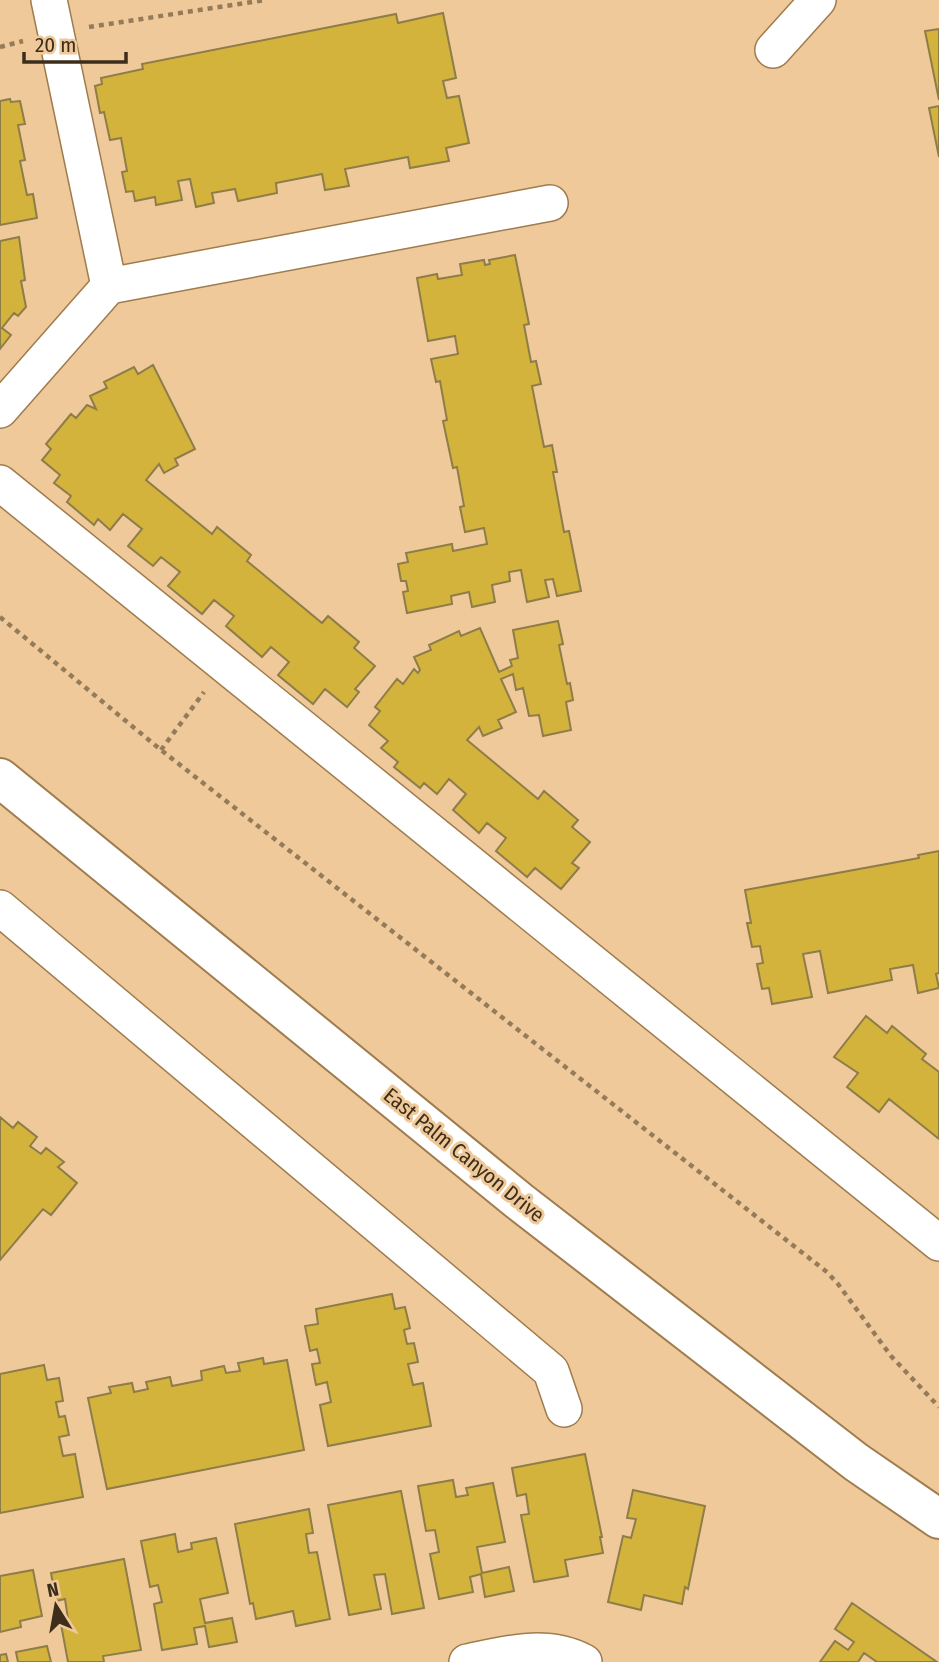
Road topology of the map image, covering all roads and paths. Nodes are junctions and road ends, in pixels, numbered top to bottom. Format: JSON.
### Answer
{"nodes":[{"id":1,"x":265,"y":0,"type":"edge"},
{"id":2,"x":818,"y":0,"type":"edge"},
{"id":3,"x":52,"y":16,"type":"edge"},
{"id":4,"x":0,"y":47,"type":"edge"},
{"id":5,"x":773,"y":50,"type":"dead end"},
{"id":6,"x":550,"y":203,"type":"dead end"},
{"id":7,"x":108,"y":286,"type":"junction"},
{"id":8,"x":0,"y":410,"type":"edge"},
{"id":9,"x":0,"y":483,"type":"edge"},
{"id":10,"x":0,"y":617,"type":"edge"},
{"id":11,"x":224,"y":664,"type":"junction"},
{"id":12,"x":161,"y":750,"type":"junction"},
{"id":13,"x":0,"y":778,"type":"edge"},
{"id":14,"x":0,"y":908,"type":"edge"},
{"id":15,"x":939,"y":1243,"type":"edge"},
{"id":16,"x":939,"y":1407,"type":"edge"},
{"id":17,"x":564,"y":1409,"type":"dead end"},
{"id":18,"x":939,"y":1519,"type":"edge"},
{"id":19,"x":467,"y":1662,"type":"edge"},
{"id":20,"x":584,"y":1662,"type":"edge"}],
"edges":[{"from":1,"to":3,"type":"path"},
{"from":2,"to":5,"type":"street"},
{"from":3,"to":4,"type":"path"},
{"from":3,"to":7,"type":"street"},
{"from":6,"to":7,"type":"street"},
{"from":7,"to":8,"type":"street"},
{"from":9,"to":11,"type":"street"},
{"from":10,"to":12,"type":"path"},
{"from":11,"to":12,"type":"path"},
{"from":11,"to":15,"type":"street"},
{"from":12,"to":16,"type":"path"},
{"from":13,"to":18,"type":"main road","name":"East Palm Canyon Drive"},
{"from":14,"to":17,"type":"street"},
{"from":19,"to":20,"type":"street"}]}
